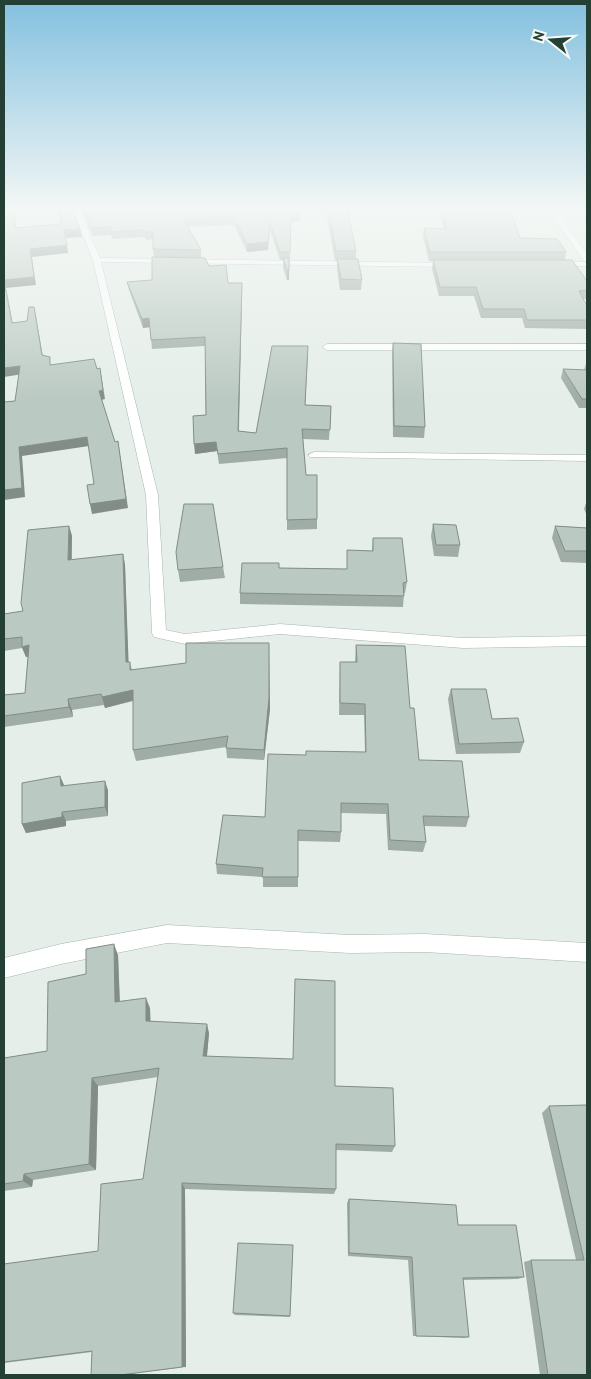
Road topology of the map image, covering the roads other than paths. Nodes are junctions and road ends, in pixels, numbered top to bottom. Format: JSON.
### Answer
{"nodes":[{"id":1,"x":100,"y":272,"type":"edge"},
{"id":2,"x":327,"y":347,"type":"dead end"},
{"id":3,"x":587,"y":347,"type":"edge"},
{"id":4,"x":314,"y":455,"type":"dead end"},
{"id":5,"x":587,"y":458,"type":"edge"},
{"id":6,"x":587,"y":641,"type":"edge"},
{"id":7,"x":587,"y":953,"type":"edge"},
{"id":8,"x":4,"y":968,"type":"edge"}],
"edges":[{"from":1,"to":6,"type":"street"},
{"from":2,"to":3,"type":"street"},
{"from":4,"to":5,"type":"street"},
{"from":7,"to":8,"type":"street"}]}
